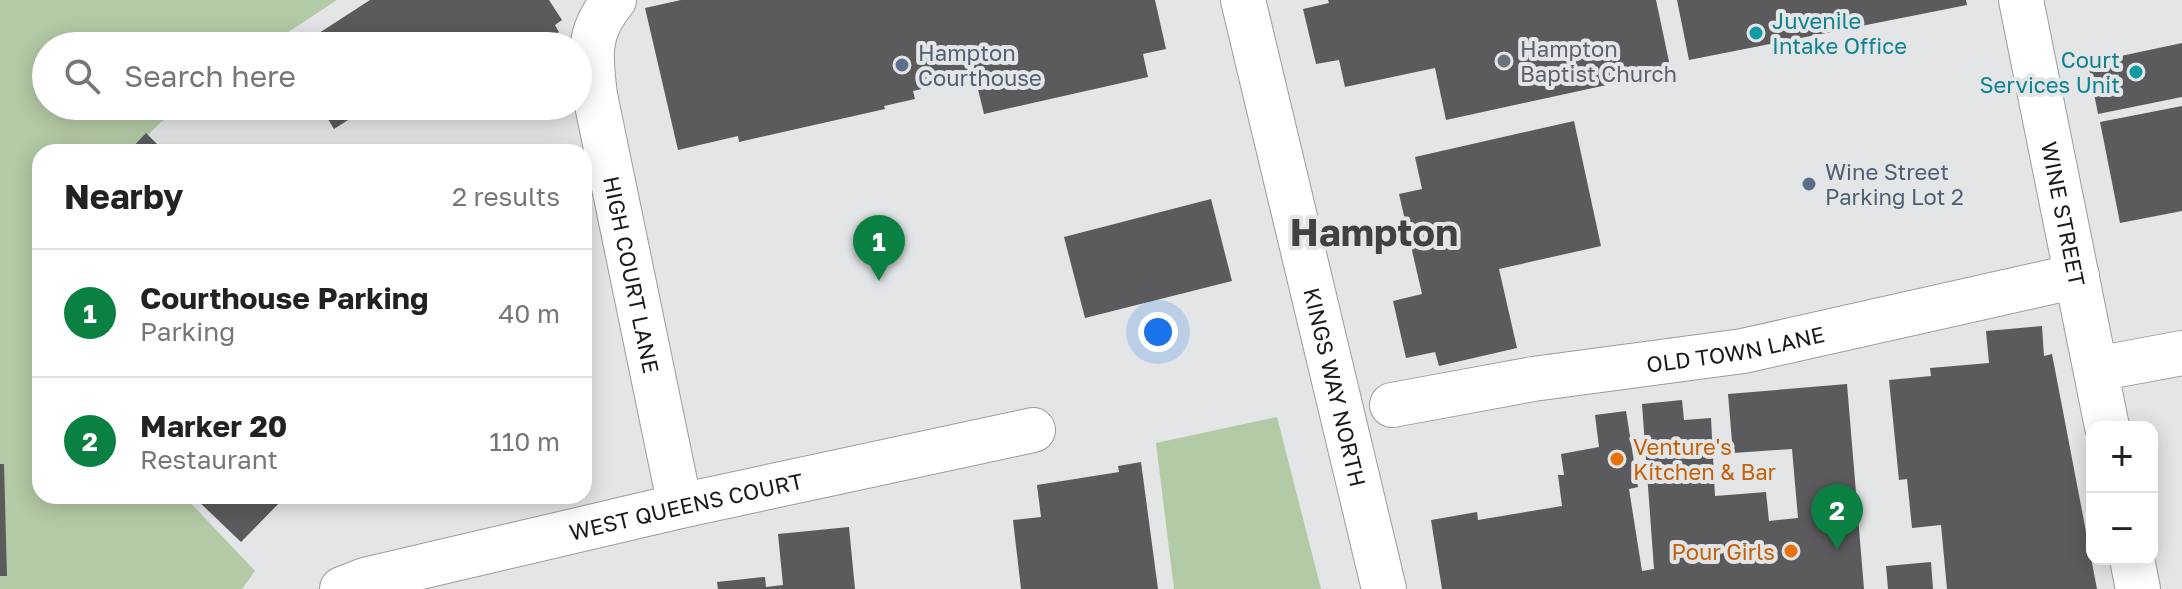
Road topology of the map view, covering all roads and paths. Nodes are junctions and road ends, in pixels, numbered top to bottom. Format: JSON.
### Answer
{"nodes":[{"id":1,"x":614,"y":0,"type":"edge"},
{"id":2,"x":1243,"y":0,"type":"edge"},
{"id":3,"x":2021,"y":0,"type":"edge"},
{"id":4,"x":592,"y":43,"type":"edge"},
{"id":5,"x":592,"y":73,"type":"edge"},
{"id":6,"x":2077,"y":276,"type":"junction"},
{"id":7,"x":2182,"y":353,"type":"edge"},
{"id":8,"x":2096,"y":369,"type":"junction"},
{"id":9,"x":1392,"y":405,"type":"dead end"},
{"id":10,"x":2106,"y":421,"type":"edge"},
{"id":11,"x":1033,"y":430,"type":"dead end"},
{"id":12,"x":680,"y":506,"type":"junction"},
{"id":13,"x":2133,"y":565,"type":"edge"},
{"id":14,"x":342,"y":589,"type":"edge"},
{"id":15,"x":1384,"y":589,"type":"edge"},
{"id":16,"x":2138,"y":589,"type":"edge"}],
"edges":[{"from":1,"to":4,"type":"street","name":"HIGH COURT LANE"},
{"from":2,"to":15,"type":"street","name":"KINGS WAY NORTH"},
{"from":3,"to":6,"type":"street","name":"WINE STREET"},
{"from":5,"to":12,"type":"street","name":"HIGH COURT LANE"},
{"from":6,"to":8,"type":"street","name":"WINE STREET"},
{"from":6,"to":9,"type":"street","name":"OLD TOWN LANE"},
{"from":7,"to":8,"type":"street"},
{"from":8,"to":10,"type":"street","name":"WINE STREET"},
{"from":11,"to":12,"type":"street","name":"WEST QUEENS COURT"},
{"from":12,"to":14,"type":"street","name":"WEST QUEENS COURT"},
{"from":13,"to":16,"type":"street"}]}
